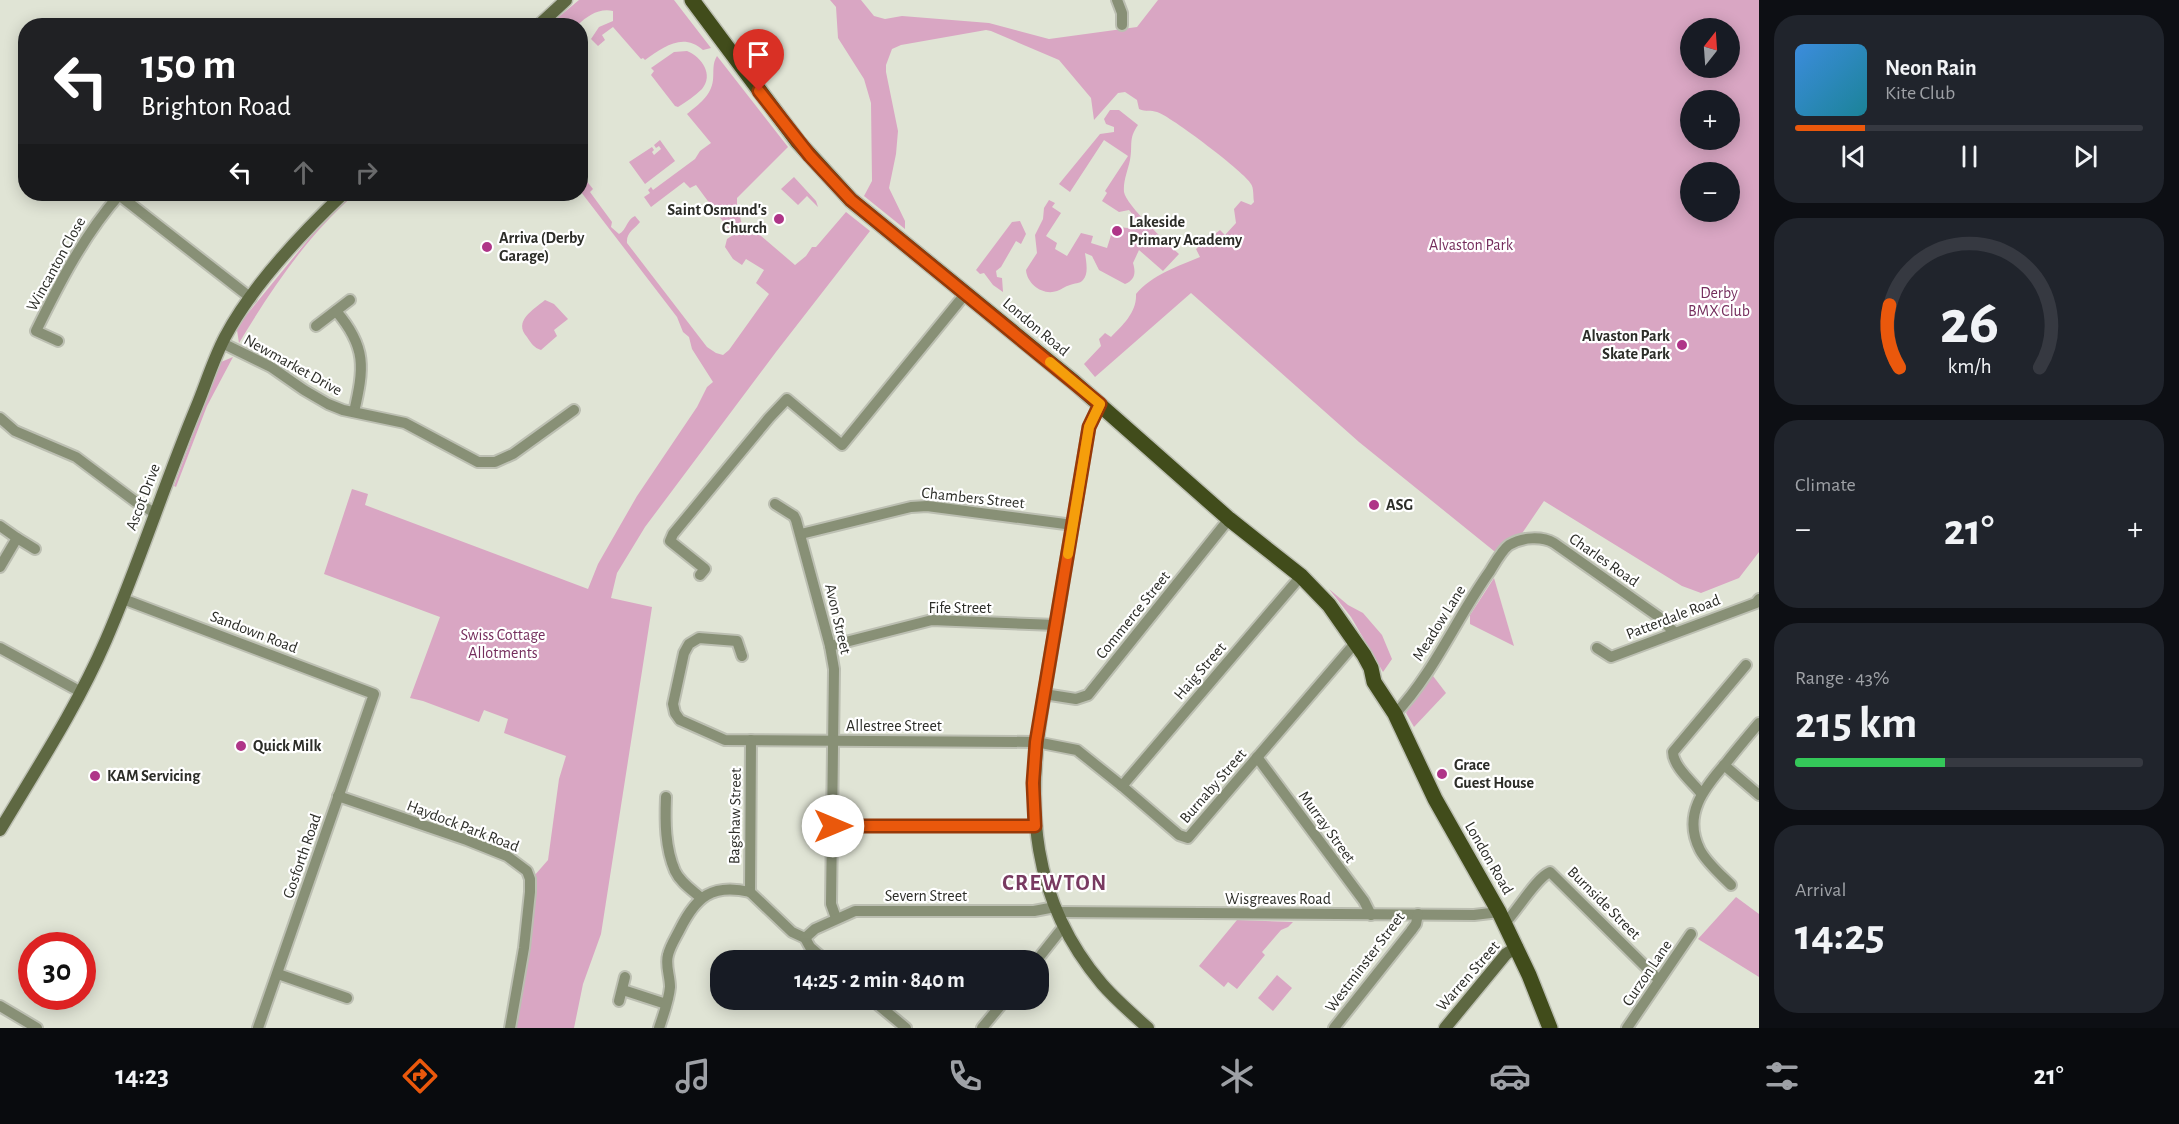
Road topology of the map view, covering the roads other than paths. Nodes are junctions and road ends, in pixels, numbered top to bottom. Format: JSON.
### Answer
{"nodes":[{"id":1,"x":566,"y":0,"type":"edge"},
{"id":2,"x":692,"y":0,"type":"edge"},
{"id":3,"x":1117,"y":0,"type":"edge"},
{"id":4,"x":547,"y":18,"type":"edge"},
{"id":5,"x":1122,"y":25,"type":"dead end"},
{"id":6,"x":113,"y":201,"type":"edge"},
{"id":7,"x":128,"y":201,"type":"edge"},
{"id":8,"x":336,"y":201,"type":"edge"},
{"id":9,"x":966,"y":293,"type":"junction"},
{"id":10,"x":251,"y":298,"type":"junction"},
{"id":11,"x":350,"y":300,"type":"dead end"},
{"id":12,"x":336,"y":311,"type":"junction"},
{"id":13,"x":316,"y":326,"type":"dead end"},
{"id":14,"x":58,"y":341,"type":"dead end"},
{"id":15,"x":222,"y":343,"type":"junction"},
{"id":16,"x":1100,"y":404,"type":"junction"},
{"id":17,"x":574,"y":410,"type":"dead end"},
{"id":18,"x":354,"y":412,"type":"junction"},
{"id":19,"x":0,"y":418,"type":"edge"},
{"id":20,"x":775,"y":504,"type":"dead end"},
{"id":21,"x":155,"y":513,"type":"junction"},
{"id":22,"x":1229,"y":519,"type":"junction"},
{"id":23,"x":1073,"y":525,"type":"junction"},
{"id":24,"x":0,"y":526,"type":"edge"},
{"id":25,"x":801,"y":534,"type":"junction"},
{"id":26,"x":17,"y":538,"type":"junction"},
{"id":27,"x":1508,"y":546,"type":"joint"},
{"id":28,"x":35,"y":549,"type":"dead end"},
{"id":29,"x":0,"y":567,"type":"edge"},
{"id":30,"x":700,"y":575,"type":"dead end"},
{"id":31,"x":1301,"y":576,"type":"junction"},
{"id":32,"x":123,"y":599,"type":"junction"},
{"id":33,"x":1759,"y":599,"type":"edge"},
{"id":34,"x":1056,"y":625,"type":"junction"},
{"id":35,"x":1674,"y":632,"type":"junction"},
{"id":36,"x":1356,"y":642,"type":"junction"},
{"id":37,"x":830,"y":646,"type":"junction"},
{"id":38,"x":0,"y":648,"type":"edge"},
{"id":39,"x":1597,"y":648,"type":"dead end"},
{"id":40,"x":741,"y":656,"type":"dead end"},
{"id":41,"x":1746,"y":665,"type":"dead end"},
{"id":42,"x":81,"y":692,"type":"junction"},
{"id":43,"x":374,"y":694,"type":"joint"},
{"id":44,"x":1044,"y":694,"type":"junction"},
{"id":45,"x":1393,"y":711,"type":"junction"},
{"id":46,"x":1759,"y":723,"type":"edge"},
{"id":47,"x":751,"y":741,"type":"junction"},
{"id":48,"x":833,"y":741,"type":"junction"},
{"id":49,"x":1036,"y":742,"type":"junction"},
{"id":50,"x":1257,"y":757,"type":"junction"},
{"id":51,"x":1724,"y":765,"type":"junction"},
{"id":52,"x":1122,"y":786,"type":"junction"},
{"id":53,"x":1701,"y":793,"type":"junction"},
{"id":54,"x":1759,"y":795,"type":"edge"},
{"id":55,"x":338,"y":796,"type":"junction"},
{"id":56,"x":666,"y":797,"type":"dead end"},
{"id":57,"x":833,"y":826,"type":"junction"},
{"id":58,"x":1035,"y":826,"type":"junction"},
{"id":59,"x":0,"y":830,"type":"edge"},
{"id":60,"x":1731,"y":885,"type":"dead end"},
{"id":61,"x":750,"y":892,"type":"junction"},
{"id":62,"x":701,"y":898,"type":"junction"},
{"id":63,"x":1056,"y":909,"type":"junction"},
{"id":64,"x":1418,"y":914,"type":"junction"},
{"id":65,"x":1371,"y":915,"type":"junction"},
{"id":66,"x":1502,"y":917,"type":"junction"},
{"id":67,"x":836,"y":918,"type":"junction"},
{"id":68,"x":1064,"y":926,"type":"junction"},
{"id":69,"x":1691,"y":934,"type":"dead end"},
{"id":70,"x":804,"y":938,"type":"junction"},
{"id":71,"x":1517,"y":947,"type":"junction"},
{"id":72,"x":812,"y":950,"type":"edge"},
{"id":73,"x":1045,"y":950,"type":"edge"},
{"id":74,"x":278,"y":974,"type":"junction"},
{"id":75,"x":625,"y":977,"type":"dead end"},
{"id":76,"x":1659,"y":980,"type":"junction"},
{"id":77,"x":623,"y":990,"type":"junction"},
{"id":78,"x":347,"y":998,"type":"dead end"},
{"id":79,"x":619,"y":1001,"type":"dead end"},
{"id":80,"x":666,"y":1005,"type":"junction"},
{"id":81,"x":0,"y":1006,"type":"edge"},
{"id":82,"x":884,"y":1010,"type":"edge"},
{"id":83,"x":997,"y":1010,"type":"edge"},
{"id":84,"x":24,"y":1025,"type":"edge"},
{"id":85,"x":37,"y":1028,"type":"edge"},
{"id":86,"x":258,"y":1028,"type":"edge"},
{"id":87,"x":510,"y":1028,"type":"edge"},
{"id":88,"x":659,"y":1028,"type":"edge"},
{"id":89,"x":906,"y":1028,"type":"edge"},
{"id":90,"x":982,"y":1028,"type":"edge"},
{"id":91,"x":1149,"y":1028,"type":"edge"},
{"id":92,"x":1334,"y":1028,"type":"edge"},
{"id":93,"x":1445,"y":1028,"type":"edge"},
{"id":94,"x":1550,"y":1028,"type":"edge"},
{"id":95,"x":1628,"y":1028,"type":"edge"}],
"edges":[{"from":1,"to":4,"type":"street"},
{"from":2,"to":9,"type":"main road","name":"London Road"},
{"from":3,"to":5,"type":"street"},
{"from":6,"to":14,"type":"street","name":"Wincanton Close"},
{"from":7,"to":10,"type":"street","name":"Wincanton Close"},
{"from":8,"to":10,"type":"street","name":"Ascot Drive"},
{"from":9,"to":16,"type":"main road","name":"London Road"},
{"from":9,"to":30,"type":"street"},
{"from":10,"to":15,"type":"street","name":"Ascot Drive"},
{"from":11,"to":12,"type":"street"},
{"from":12,"to":13,"type":"street"},
{"from":12,"to":18,"type":"street"},
{"from":15,"to":18,"type":"street","name":"Newmarket Drive"},
{"from":15,"to":21,"type":"street","name":"Ascot Drive"},
{"from":16,"to":22,"type":"main road","name":"London Road"},
{"from":16,"to":23,"type":"street"},
{"from":17,"to":18,"type":"street","name":"Newmarket Drive"},
{"from":19,"to":21,"type":"street"},
{"from":20,"to":25,"type":"street","name":"Avon Street"},
{"from":21,"to":32,"type":"street","name":"Ascot Drive"},
{"from":22,"to":31,"type":"main road","name":"London Road"},
{"from":22,"to":44,"type":"street","name":"Commerce Street"},
{"from":23,"to":25,"type":"street","name":"Chambers Street"},
{"from":23,"to":34,"type":"street"},
{"from":24,"to":26,"type":"street"},
{"from":25,"to":37,"type":"street","name":"Avon Street"},
{"from":26,"to":28,"type":"street"},
{"from":26,"to":29,"type":"street"},
{"from":27,"to":35,"type":"street","name":"Charles Road"},
{"from":27,"to":45,"type":"street","name":"Meadow Lane"},
{"from":31,"to":36,"type":"main road","name":"London Road"},
{"from":31,"to":52,"type":"street","name":"Haig Street"},
{"from":32,"to":42,"type":"street","name":"Ascot Drive"},
{"from":32,"to":43,"type":"street","name":"Sandown Road"},
{"from":33,"to":35,"type":"street","name":"Patterdale Road"},
{"from":34,"to":37,"type":"street","name":"Fife Street"},
{"from":34,"to":44,"type":"street"},
{"from":35,"to":39,"type":"street","name":"Patterdale Road"},
{"from":36,"to":45,"type":"main road","name":"London Road"},
{"from":36,"to":50,"type":"street","name":"Burnaby Street"},
{"from":37,"to":48,"type":"street","name":"Avon Street"},
{"from":38,"to":42,"type":"street"},
{"from":40,"to":47,"type":"street","name":"Allestree Street"},
{"from":41,"to":53,"type":"street"},
{"from":42,"to":59,"type":"street","name":"Ascot Drive"},
{"from":43,"to":55,"type":"street","name":"Gosforth Road"},
{"from":44,"to":49,"type":"street"},
{"from":45,"to":66,"type":"main road","name":"London Road"},
{"from":46,"to":51,"type":"street"},
{"from":47,"to":48,"type":"street","name":"Allestree Street"},
{"from":47,"to":61,"type":"street","name":"Bagshaw Street"},
{"from":48,"to":49,"type":"street","name":"Allestree Street"},
{"from":48,"to":57,"type":"street","name":"Avon Street"},
{"from":49,"to":52,"type":"street","name":"Burnaby Street"},
{"from":49,"to":58,"type":"street"},
{"from":50,"to":52,"type":"street","name":"Burnaby Street"},
{"from":50,"to":65,"type":"street","name":"Murray Street"},
{"from":51,"to":53,"type":"street"},
{"from":51,"to":54,"type":"street"},
{"from":53,"to":60,"type":"street"},
{"from":55,"to":74,"type":"street","name":"Gosforth Road"},
{"from":55,"to":87,"type":"street","name":"Haydock Park Road"},
{"from":56,"to":62,"type":"street"},
{"from":57,"to":58,"type":"street"},
{"from":57,"to":67,"type":"street","name":"Avon Street"},
{"from":58,"to":63,"type":"street"},
{"from":61,"to":62,"type":"street"},
{"from":61,"to":70,"type":"street"},
{"from":62,"to":80,"type":"street"},
{"from":63,"to":65,"type":"street","name":"Wisgreaves Road"},
{"from":63,"to":67,"type":"street","name":"Severn Street"},
{"from":63,"to":68,"type":"street"},
{"from":64,"to":65,"type":"street","name":"Wisgreaves Road"},
{"from":64,"to":66,"type":"street","name":"Wisgreaves Road"},
{"from":64,"to":92,"type":"street","name":"Westminster Street"},
{"from":66,"to":71,"type":"main road","name":"London Road"},
{"from":66,"to":76,"type":"street","name":"Burnside Street"},
{"from":67,"to":70,"type":"street","name":"Severn Street"},
{"from":68,"to":73,"type":"street"},
{"from":68,"to":91,"type":"street"},
{"from":69,"to":76,"type":"street","name":"Curzon Lane"},
{"from":70,"to":72,"type":"street"},
{"from":71,"to":93,"type":"street","name":"Warren Street"},
{"from":71,"to":94,"type":"main road","name":"London Road"},
{"from":74,"to":78,"type":"street"},
{"from":74,"to":86,"type":"street","name":"Gosforth Road"},
{"from":75,"to":77,"type":"street"},
{"from":76,"to":95,"type":"street","name":"Curzon Lane"},
{"from":77,"to":79,"type":"street"},
{"from":77,"to":80,"type":"street"},
{"from":80,"to":88,"type":"street"},
{"from":81,"to":84,"type":"street"},
{"from":82,"to":89,"type":"street"},
{"from":83,"to":90,"type":"street"},
{"from":84,"to":85,"type":"street"}]}
